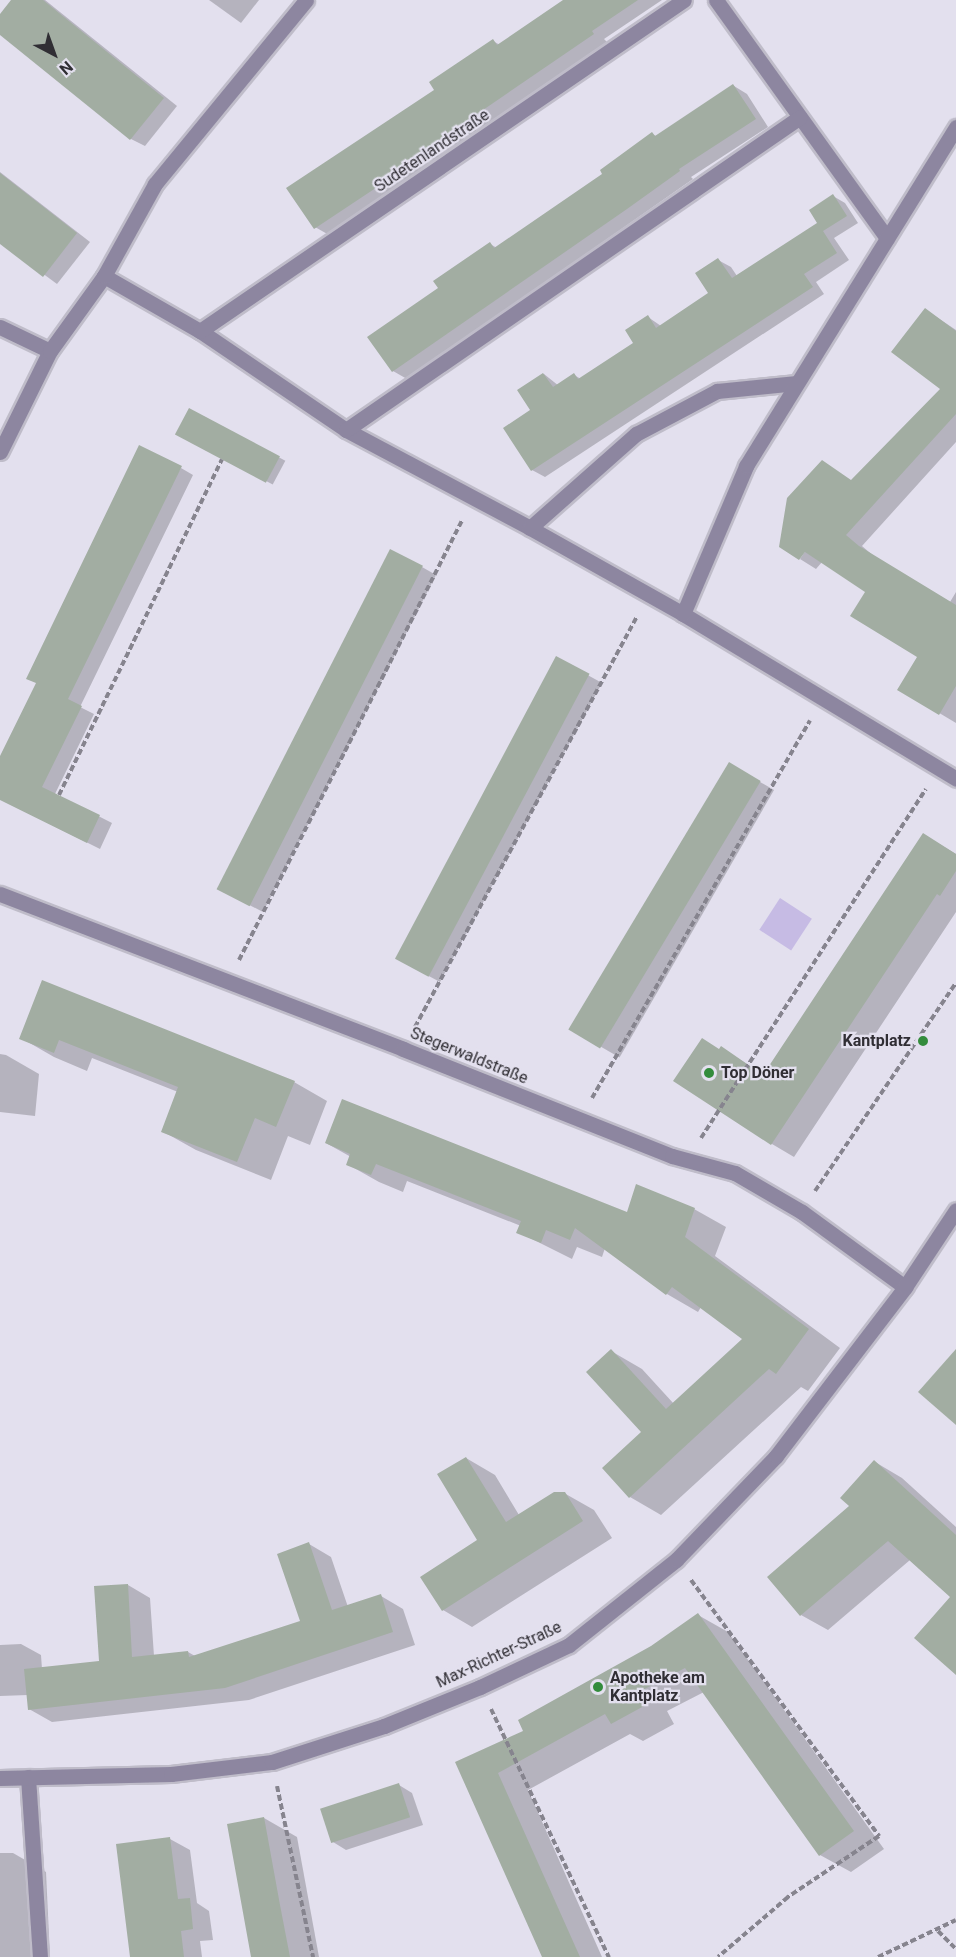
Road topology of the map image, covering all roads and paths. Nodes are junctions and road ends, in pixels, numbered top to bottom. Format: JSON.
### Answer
{"nodes":[{"id":1,"x":306,"y":0,"type":"edge"},
{"id":2,"x":684,"y":0,"type":"edge"},
{"id":3,"x":716,"y":0,"type":"edge"},
{"id":4,"x":800,"y":117,"type":"junction"},
{"id":5,"x":956,"y":127,"type":"edge"},
{"id":6,"x":887,"y":238,"type":"junction"},
{"id":7,"x":104,"y":276,"type":"junction"},
{"id":8,"x":0,"y":327,"type":"edge"},
{"id":9,"x":200,"y":331,"type":"junction"},
{"id":10,"x":50,"y":351,"type":"junction"},
{"id":11,"x":797,"y":384,"type":"junction"},
{"id":12,"x":346,"y":430,"type":"junction"},
{"id":13,"x":0,"y":452,"type":"edge"},
{"id":14,"x":222,"y":460,"type":"dead end"},
{"id":15,"x":473,"y":498,"type":"junction"},
{"id":16,"x":530,"y":528,"type":"junction"},
{"id":17,"x":648,"y":595,"type":"junction"},
{"id":18,"x":683,"y":614,"type":"junction"},
{"id":19,"x":823,"y":698,"type":"junction"},
{"id":20,"x":939,"y":769,"type":"junction"},
{"id":21,"x":956,"y":779,"type":"edge"},
{"id":22,"x":59,"y":795,"type":"dead end"},
{"id":23,"x":0,"y":894,"type":"edge"},
{"id":24,"x":229,"y":981,"type":"junction"},
{"id":25,"x":956,"y":983,"type":"edge"},
{"id":26,"x":403,"y":1049,"type":"junction"},
{"id":27,"x":580,"y":1120,"type":"junction"},
{"id":28,"x":687,"y":1160,"type":"junction"},
{"id":29,"x":815,"y":1191,"type":"dead end"},
{"id":30,"x":956,"y":1210,"type":"edge"},
{"id":31,"x":905,"y":1287,"type":"junction"},
{"id":32,"x":676,"y":1560,"type":"junction"},
{"id":33,"x":480,"y":1687,"type":"junction"},
{"id":34,"x":272,"y":1762,"type":"junction"},
{"id":35,"x":28,"y":1777,"type":"junction"},
{"id":36,"x":0,"y":1778,"type":"edge"},
{"id":37,"x":956,"y":1920,"type":"edge"},
{"id":38,"x":938,"y":1931,"type":"junction"},
{"id":39,"x":956,"y":1949,"type":"edge"},
{"id":40,"x":40,"y":1957,"type":"edge"},
{"id":41,"x":313,"y":1957,"type":"edge"},
{"id":42,"x":609,"y":1957,"type":"edge"},
{"id":43,"x":718,"y":1957,"type":"edge"},
{"id":44,"x":878,"y":1957,"type":"edge"}],
"edges":[{"from":1,"to":7,"type":"street"},
{"from":2,"to":9,"type":"street","name":"Sudetenlandstraße"},
{"from":3,"to":4,"type":"street"},
{"from":4,"to":6,"type":"street"},
{"from":4,"to":12,"type":"street"},
{"from":5,"to":6,"type":"street"},
{"from":6,"to":11,"type":"street"},
{"from":7,"to":9,"type":"street"},
{"from":7,"to":10,"type":"street"},
{"from":8,"to":10,"type":"street"},
{"from":9,"to":12,"type":"street"},
{"from":10,"to":13,"type":"street"},
{"from":11,"to":16,"type":"street"},
{"from":11,"to":18,"type":"street"},
{"from":12,"to":15,"type":"street"},
{"from":14,"to":22,"type":"path"},
{"from":15,"to":16,"type":"street"},
{"from":15,"to":24,"type":"path"},
{"from":16,"to":17,"type":"street"},
{"from":17,"to":18,"type":"street"},
{"from":17,"to":26,"type":"path"},
{"from":18,"to":19,"type":"street"},
{"from":19,"to":20,"type":"street"},
{"from":19,"to":27,"type":"path"},
{"from":20,"to":21,"type":"street"},
{"from":20,"to":28,"type":"path"},
{"from":23,"to":24,"type":"street","name":"Stegerwaldstraße"},
{"from":24,"to":26,"type":"street","name":"Stegerwaldstraße"},
{"from":25,"to":29,"type":"path"},
{"from":26,"to":27,"type":"street","name":"Stegerwaldstraße"},
{"from":27,"to":28,"type":"street","name":"Stegerwaldstraße"},
{"from":28,"to":31,"type":"street","name":"Stegerwaldstraße"},
{"from":30,"to":31,"type":"street"},
{"from":31,"to":32,"type":"street","name":"Max-Richter-Straße"},
{"from":32,"to":33,"type":"street","name":"Max-Richter-Straße"},
{"from":32,"to":43,"type":"path"},
{"from":33,"to":34,"type":"street","name":"Max-Richter-Straße"},
{"from":33,"to":42,"type":"path"},
{"from":34,"to":35,"type":"street","name":"Max-Richter-Straße"},
{"from":34,"to":41,"type":"path"},
{"from":35,"to":36,"type":"street","name":"Max-Richter-Straße"},
{"from":35,"to":40,"type":"street"},
{"from":37,"to":38,"type":"path"},
{"from":38,"to":39,"type":"path"},
{"from":38,"to":44,"type":"path"}]}
